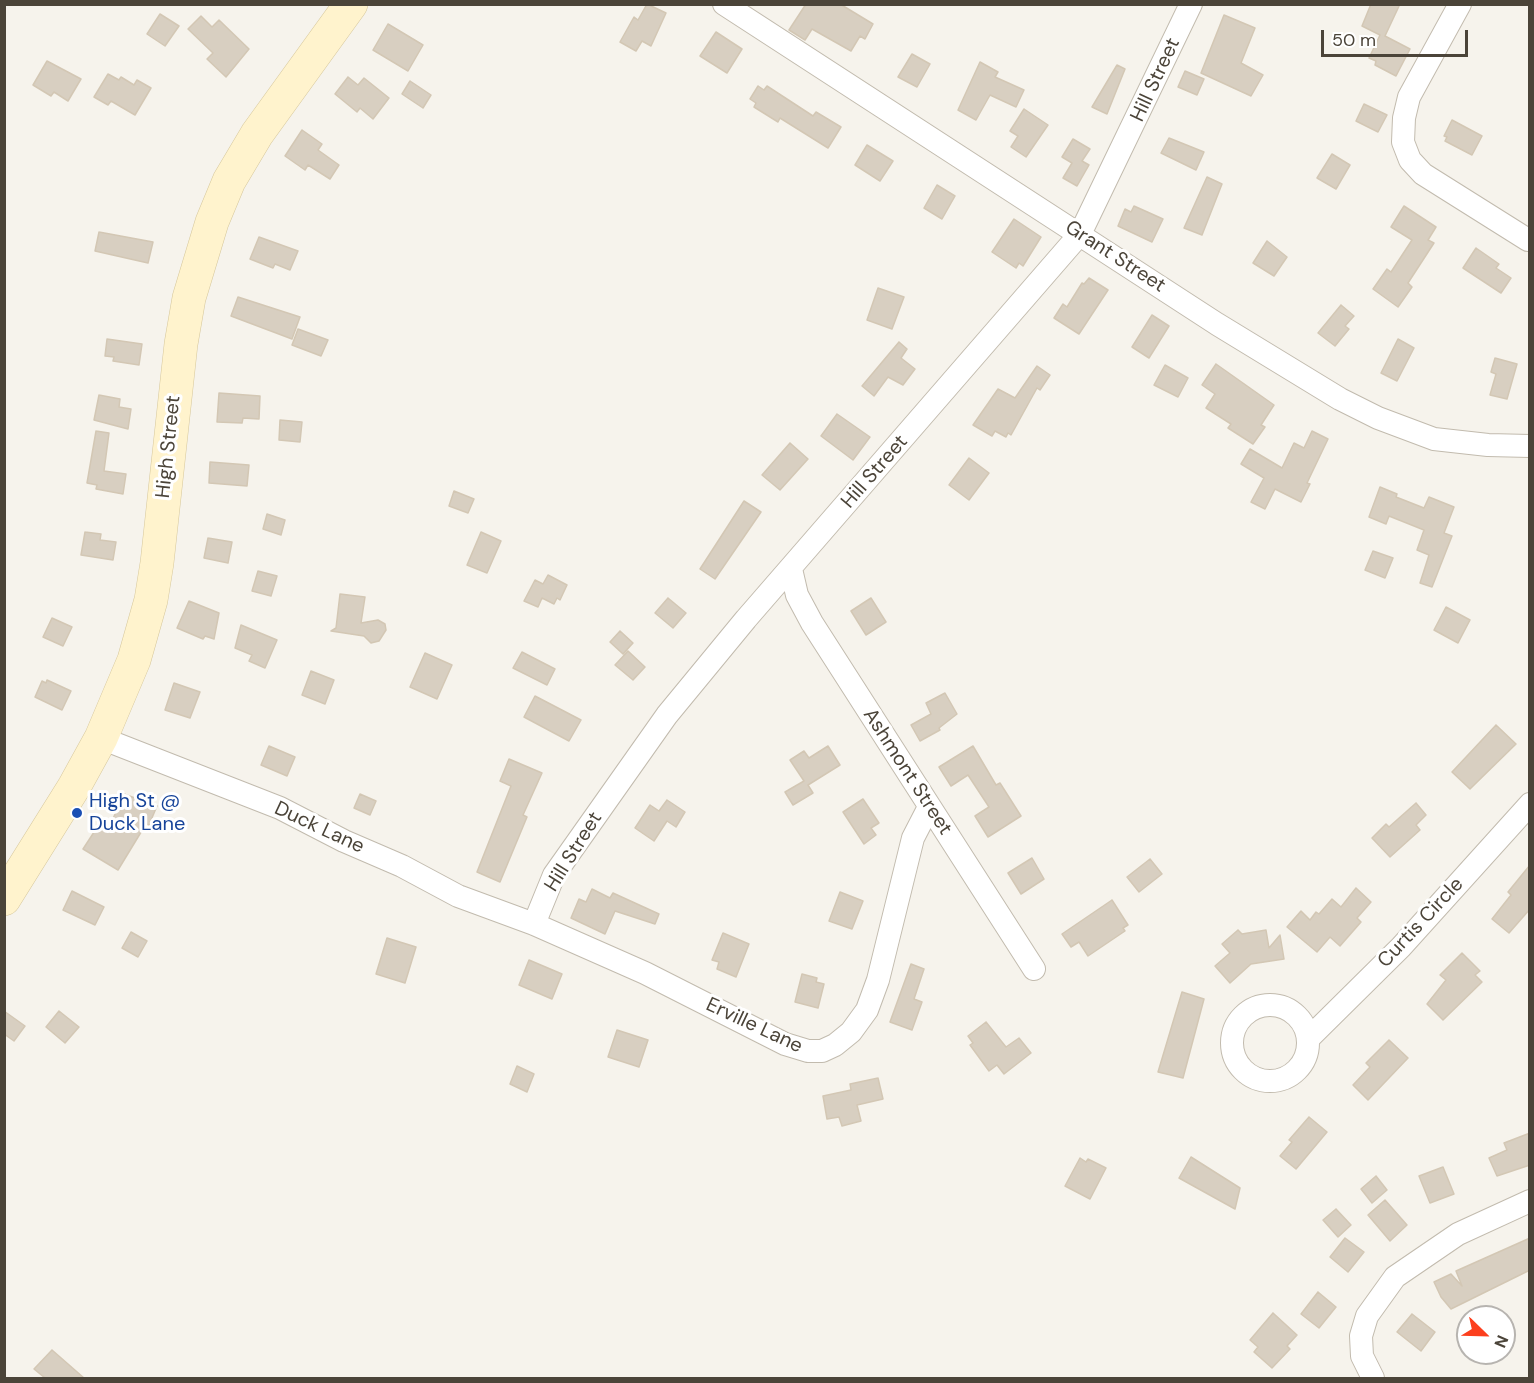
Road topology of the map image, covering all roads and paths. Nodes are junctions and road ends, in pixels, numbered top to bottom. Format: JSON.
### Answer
{"nodes":[{"id":1,"x":351,"y":4,"type":"edge"},
{"id":2,"x":724,"y":4,"type":"edge"},
{"id":3,"x":1191,"y":4,"type":"edge"},
{"id":4,"x":1460,"y":4,"type":"edge"},
{"id":5,"x":1080,"y":234,"type":"junction"},
{"id":6,"x":1528,"y":240,"type":"edge"},
{"id":7,"x":1530,"y":446,"type":"edge"},
{"id":8,"x":791,"y":569,"type":"junction"},
{"id":9,"x":101,"y":738,"type":"junction"},
{"id":10,"x":1530,"y":804,"type":"edge"},
{"id":11,"x":929,"y":807,"type":"junction"},
{"id":12,"x":4,"y":900,"type":"edge"},
{"id":13,"x":534,"y":924,"type":"junction"},
{"id":14,"x":1034,"y":969,"type":"dead end"},
{"id":15,"x":1308,"y":1039,"type":"dead end"},
{"id":16,"x":1530,"y":1201,"type":"edge"},
{"id":17,"x":1373,"y":1378,"type":"edge"}],
"edges":[{"from":1,"to":9,"type":"main road","name":"High Street"},
{"from":2,"to":5,"type":"street","name":"Grant Street"},
{"from":3,"to":5,"type":"street","name":"Hill Street"},
{"from":4,"to":6,"type":"street"},
{"from":5,"to":7,"type":"street","name":"Grant Street"},
{"from":5,"to":8,"type":"street","name":"Hill Street"},
{"from":8,"to":11,"type":"street","name":"Ashmont Street"},
{"from":8,"to":13,"type":"street","name":"Hill Street"},
{"from":9,"to":12,"type":"main road","name":"High Street"},
{"from":9,"to":13,"type":"street","name":"Duck Lane"},
{"from":10,"to":15,"type":"street","name":"Curtis Circle"},
{"from":11,"to":13,"type":"street","name":"Erville Lane"},
{"from":11,"to":14,"type":"street","name":"Ashmont Street"},
{"from":16,"to":17,"type":"street"}]}
